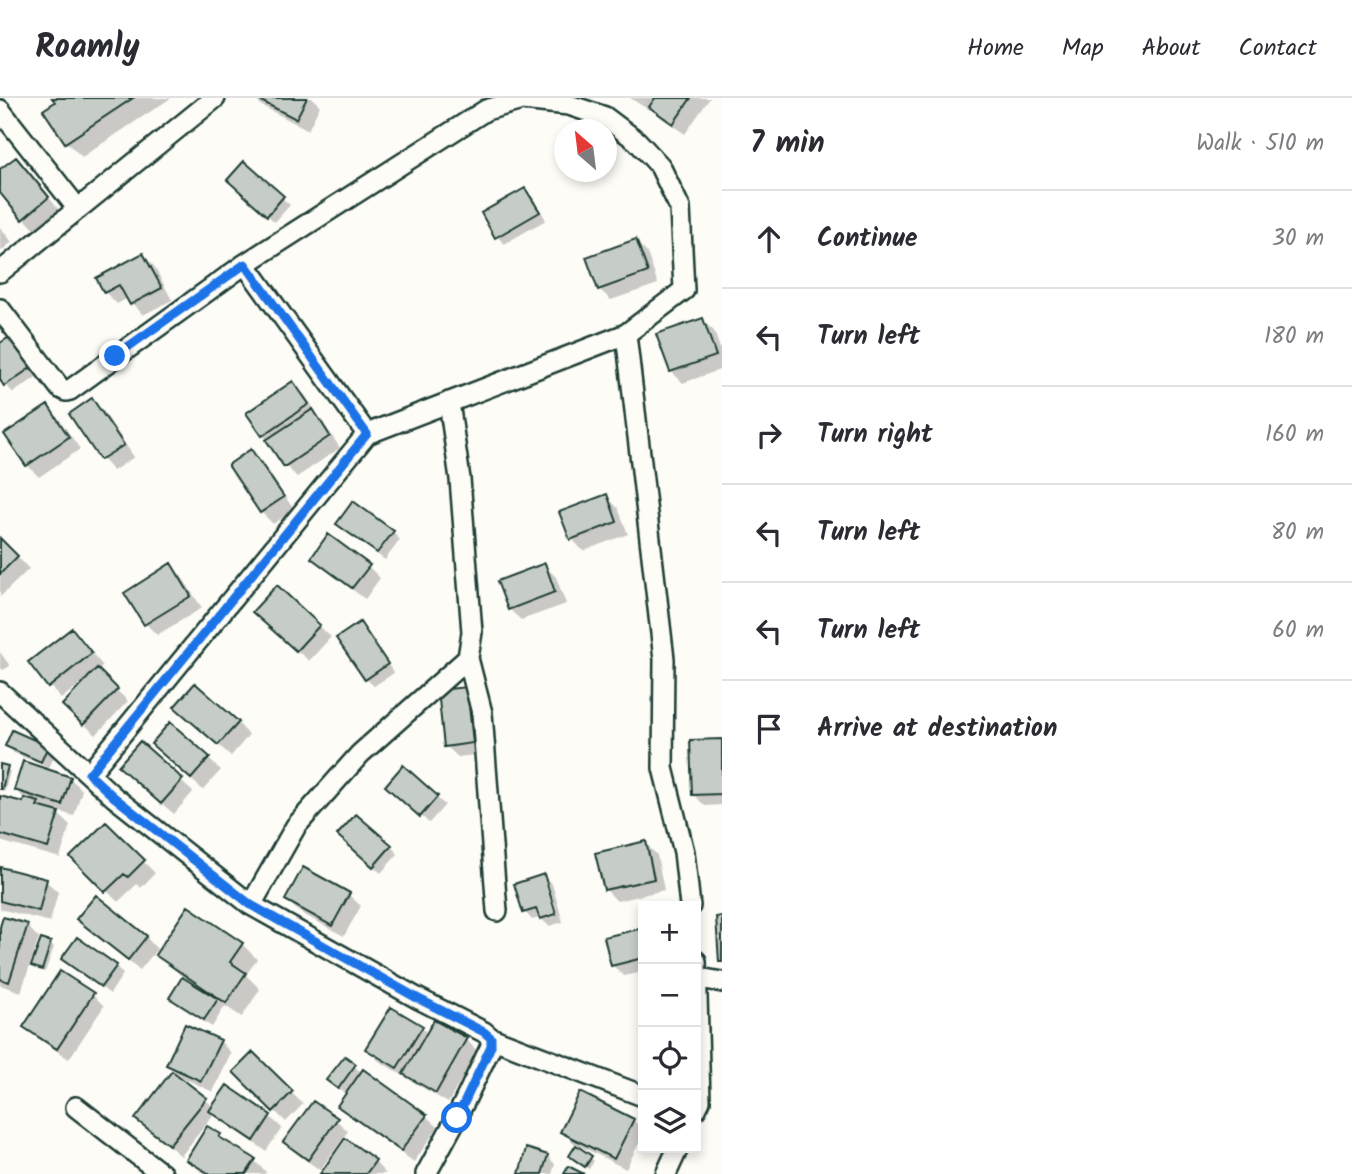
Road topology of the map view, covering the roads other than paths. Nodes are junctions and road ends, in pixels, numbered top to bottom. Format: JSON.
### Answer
{"nodes":[{"id":1,"x":215,"y":98,"type":"edge"},
{"id":2,"x":0,"y":110,"type":"edge"},
{"id":3,"x":78,"y":209,"type":"junction"},
{"id":4,"x":245,"y":264,"type":"junction"},
{"id":5,"x":0,"y":272,"type":"edge"},
{"id":6,"x":0,"y":309,"type":"edge"},
{"id":7,"x":626,"y":334,"type":"junction"},
{"id":8,"x":449,"y":402,"type":"junction"},
{"id":9,"x":367,"y":434,"type":"junction"},
{"id":10,"x":468,"y":657,"type":"junction"},
{"id":11,"x":2,"y":701,"type":"edge"},
{"id":12,"x":89,"y":774,"type":"junction"},
{"id":13,"x":689,"y":901,"type":"edge"},
{"id":14,"x":251,"y":905,"type":"junction"},
{"id":15,"x":497,"y":911,"type":"dead end"},
{"id":16,"x":701,"y":975,"type":"edge"},
{"id":17,"x":722,"y":982,"type":"edge"},
{"id":18,"x":698,"y":1027,"type":"edge"},
{"id":19,"x":491,"y":1038,"type":"junction"},
{"id":20,"x":700,"y":1090,"type":"edge"},
{"id":21,"x":638,"y":1094,"type":"edge"},
{"id":22,"x":76,"y":1107,"type":"dead end"},
{"id":23,"x":676,"y":1153,"type":"edge"},
{"id":24,"x":162,"y":1174,"type":"edge"},
{"id":25,"x":426,"y":1174,"type":"edge"},
{"id":26,"x":666,"y":1174,"type":"edge"}],
"edges":[{"from":1,"to":3,"type":"street"},
{"from":2,"to":3,"type":"street"},
{"from":3,"to":5,"type":"street"},
{"from":4,"to":6,"type":"street"},
{"from":4,"to":7,"type":"street"},
{"from":4,"to":9,"type":"street"},
{"from":7,"to":8,"type":"street"},
{"from":7,"to":13,"type":"street"},
{"from":8,"to":9,"type":"street"},
{"from":8,"to":10,"type":"street"},
{"from":9,"to":12,"type":"street"},
{"from":10,"to":14,"type":"street"},
{"from":10,"to":15,"type":"street"},
{"from":11,"to":12,"type":"street"},
{"from":12,"to":14,"type":"street"},
{"from":14,"to":19,"type":"street"},
{"from":16,"to":17,"type":"street"},
{"from":18,"to":20,"type":"street"},
{"from":19,"to":21,"type":"street"},
{"from":19,"to":25,"type":"street"},
{"from":22,"to":24,"type":"street"},
{"from":23,"to":26,"type":"street"}]}
